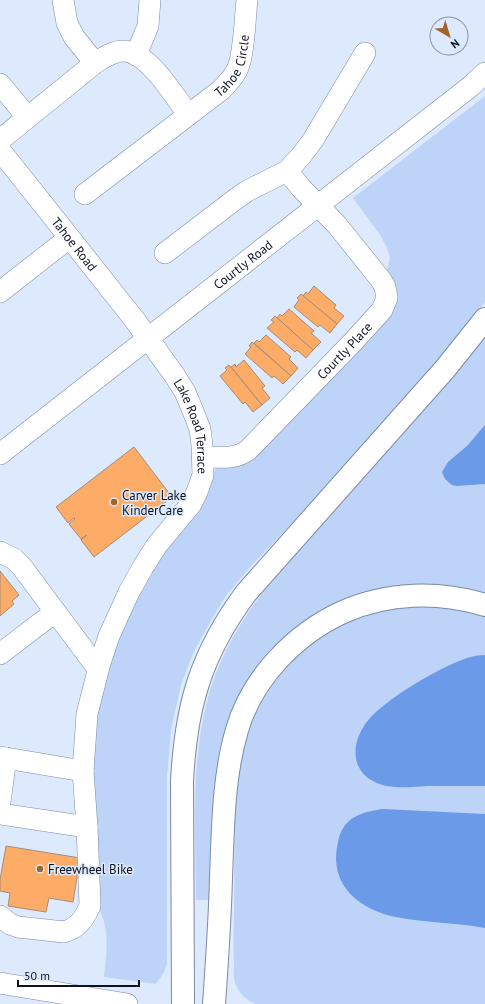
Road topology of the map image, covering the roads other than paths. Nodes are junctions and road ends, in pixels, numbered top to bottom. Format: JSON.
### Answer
{"nodes":[{"id":1,"x":63,"y":0,"type":"edge"},
{"id":2,"x":150,"y":0,"type":"edge"},
{"id":3,"x":247,"y":0,"type":"edge"},
{"id":4,"x":365,"y":53,"type":"dead end"},
{"id":5,"x":136,"y":55,"type":"junction"},
{"id":6,"x":94,"y":63,"type":"junction"},
{"id":7,"x":485,"y":73,"type":"edge"},
{"id":8,"x":0,"y":84,"type":"edge"},
{"id":9,"x":188,"y":114,"type":"junction"},
{"id":10,"x":27,"y":117,"type":"junction"},
{"id":11,"x":0,"y":140,"type":"edge"},
{"id":12,"x":0,"y":150,"type":"edge"},
{"id":13,"x":287,"y":171,"type":"junction"},
{"id":14,"x":85,"y":194,"type":"dead end"},
{"id":15,"x":318,"y":205,"type":"junction"},
{"id":16,"x":70,"y":238,"type":"junction"},
{"id":17,"x":164,"y":253,"type":"dead end"},
{"id":18,"x":0,"y":292,"type":"edge"},
{"id":19,"x":485,"y":319,"type":"edge"},
{"id":20,"x":148,"y":338,"type":"junction"},
{"id":21,"x":0,"y":454,"type":"edge"},
{"id":22,"x":204,"y":457,"type":"junction"},
{"id":23,"x":0,"y":552,"type":"edge"},
{"id":24,"x":485,"y":605,"type":"edge"},
{"id":25,"x":55,"y":612,"type":"junction"},
{"id":26,"x":0,"y":654,"type":"edge"},
{"id":27,"x":98,"y":669,"type":"junction"},
{"id":28,"x":3,"y":758,"type":"edge"},
{"id":29,"x":83,"y":771,"type":"junction"},
{"id":30,"x":0,"y":802,"type":"edge"},
{"id":31,"x":0,"y":814,"type":"edge"},
{"id":32,"x":87,"y":827,"type":"junction"},
{"id":33,"x":0,"y":916,"type":"edge"},
{"id":34,"x":0,"y":983,"type":"edge"},
{"id":35,"x":127,"y":1004,"type":"edge"},
{"id":36,"x":183,"y":1004,"type":"edge"},
{"id":37,"x":214,"y":1004,"type":"edge"}],
"edges":[{"from":1,"to":6,"type":"street"},
{"from":2,"to":5,"type":"street"},
{"from":3,"to":9,"type":"street","name":"Tahoe Circle"},
{"from":4,"to":13,"type":"street"},
{"from":5,"to":6,"type":"street"},
{"from":5,"to":9,"type":"street"},
{"from":6,"to":10,"type":"street"},
{"from":7,"to":15,"type":"street","name":"Courtly Road"},
{"from":8,"to":10,"type":"street"},
{"from":9,"to":14,"type":"street","name":"Tahoe Circle"},
{"from":10,"to":11,"type":"street"},
{"from":12,"to":16,"type":"street","name":"Tahoe Road"},
{"from":13,"to":15,"type":"street","name":"Courtly Place"},
{"from":13,"to":17,"type":"street"},
{"from":15,"to":20,"type":"street","name":"Courtly Road"},
{"from":15,"to":22,"type":"street","name":"Courtly Place"},
{"from":16,"to":18,"type":"street"},
{"from":16,"to":20,"type":"street","name":"Tahoe Road"},
{"from":19,"to":36,"type":"highway"},
{"from":20,"to":21,"type":"street","name":"Courtly Road"},
{"from":20,"to":22,"type":"street","name":"Lake Road Terrace"},
{"from":22,"to":27,"type":"street","name":"Lake Road Terrace"},
{"from":23,"to":25,"type":"street"},
{"from":24,"to":37,"type":"highway"},
{"from":25,"to":26,"type":"street"},
{"from":25,"to":27,"type":"street"},
{"from":27,"to":29,"type":"street","name":"Lake Road Terrace"},
{"from":28,"to":29,"type":"street"},
{"from":28,"to":30,"type":"street"},
{"from":29,"to":32,"type":"street","name":"Lake Road Terrace"},
{"from":31,"to":32,"type":"street"},
{"from":32,"to":33,"type":"street","name":"Lake Road Terrace"},
{"from":34,"to":35,"type":"street"}]}
